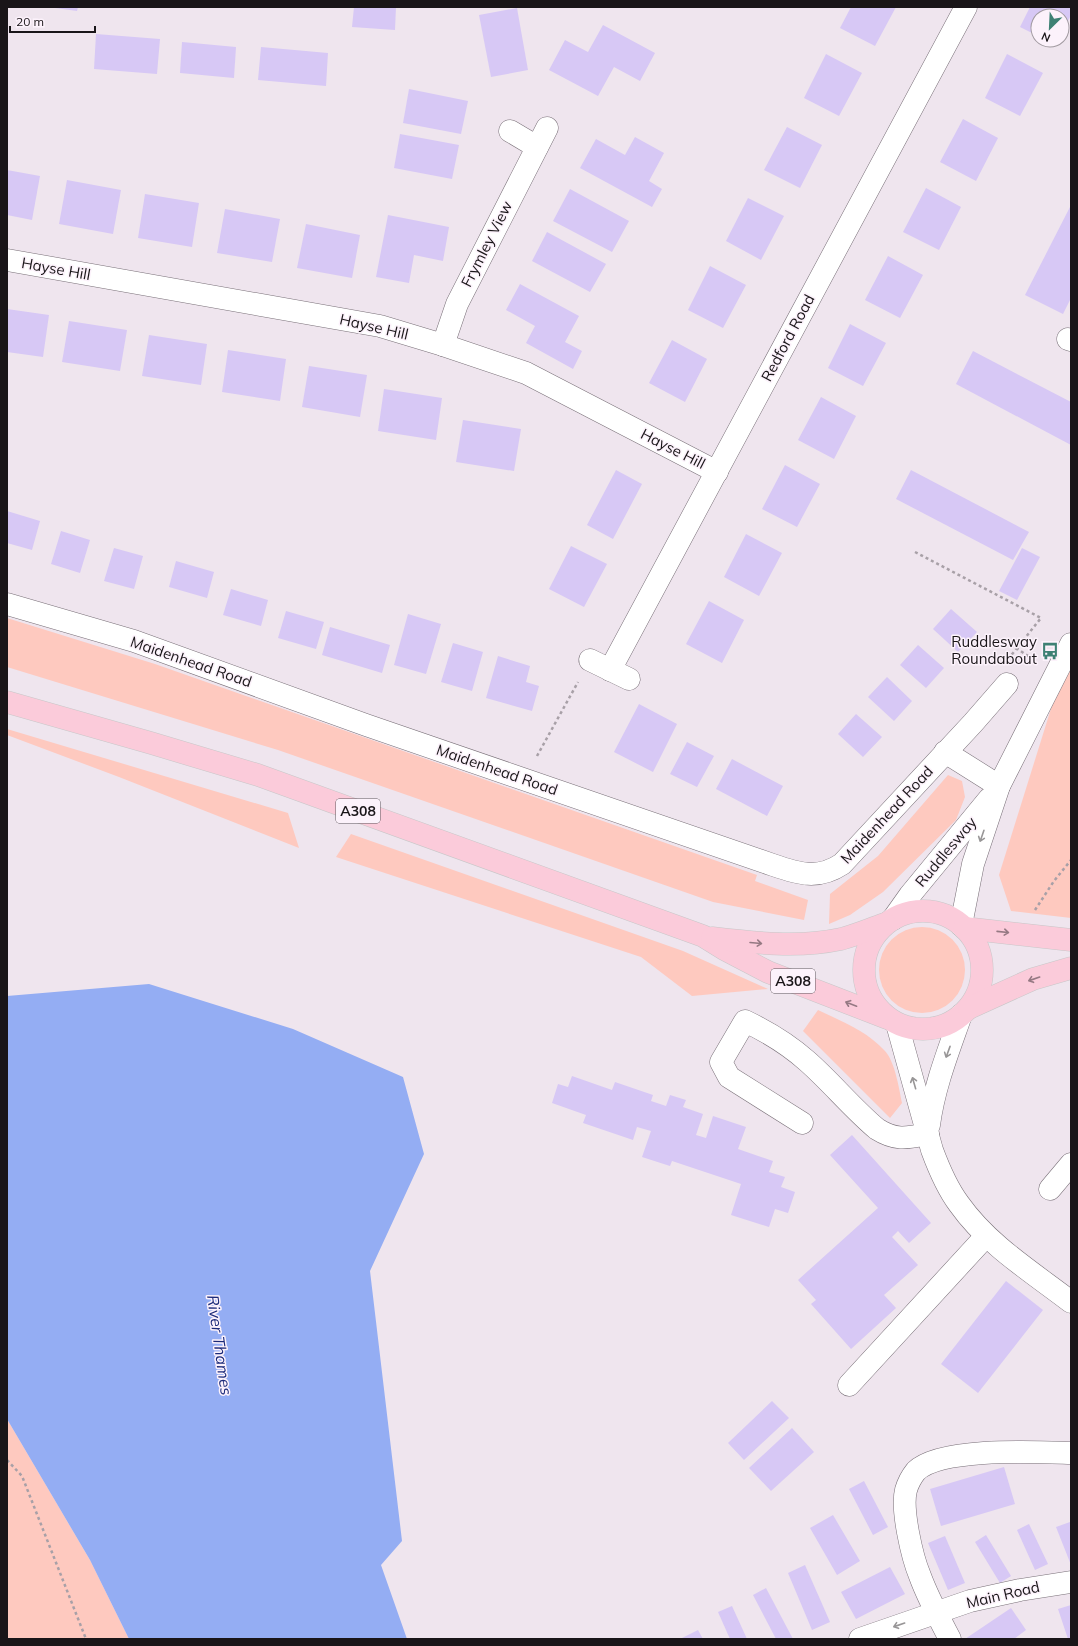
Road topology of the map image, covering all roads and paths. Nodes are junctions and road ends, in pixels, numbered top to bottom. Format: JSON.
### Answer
{"nodes":[{"id":1,"x":966,"y":7,"type":"edge"},
{"id":2,"x":547,"y":128,"type":"dead end"},
{"id":3,"x":510,"y":131,"type":"dead end"},
{"id":4,"x":537,"y":146,"type":"junction"},
{"id":5,"x":7,"y":260,"type":"edge"},
{"id":6,"x":443,"y":345,"type":"junction"},
{"id":7,"x":717,"y":472,"type":"junction"},
{"id":8,"x":915,"y":552,"type":"dead end"},
{"id":9,"x":7,"y":604,"type":"edge"},
{"id":10,"x":1071,"y":644,"type":"edge"},
{"id":11,"x":590,"y":660,"type":"joint"},
{"id":12,"x":1007,"y":684,"type":"joint"},
{"id":13,"x":7,"y":702,"type":"edge"},
{"id":14,"x":945,"y":752,"type":"junction"},
{"id":15,"x":524,"y":780,"type":"junction"},
{"id":16,"x":999,"y":786,"type":"junction"},
{"id":17,"x":889,"y":921,"type":"junction"},
{"id":18,"x":962,"y":926,"type":"junction"},
{"id":19,"x":703,"y":936,"type":"junction"},
{"id":20,"x":1071,"y":940,"type":"edge"},
{"id":21,"x":1071,"y":968,"type":"edge"},
{"id":22,"x":965,"y":1012,"type":"junction"},
{"id":23,"x":892,"y":1021,"type":"junction"},
{"id":24,"x":802,"y":1123,"type":"dead end"},
{"id":25,"x":928,"y":1134,"type":"junction"},
{"id":26,"x":1071,"y":1164,"type":"edge"},
{"id":27,"x":1050,"y":1188,"type":"dead end"},
{"id":28,"x":986,"y":1236,"type":"junction"},
{"id":29,"x":1071,"y":1302,"type":"edge"},
{"id":30,"x":849,"y":1385,"type":"dead end"},
{"id":31,"x":1071,"y":1453,"type":"edge"},
{"id":32,"x":7,"y":1460,"type":"edge"},
{"id":33,"x":1071,"y":1582,"type":"edge"},
{"id":34,"x":936,"y":1613,"type":"junction"},
{"id":35,"x":86,"y":1639,"type":"edge"},
{"id":36,"x":860,"y":1639,"type":"edge"},
{"id":37,"x":950,"y":1639,"type":"edge"}],
"edges":[{"from":1,"to":7,"type":"street","name":"Redford Road"},
{"from":2,"to":4,"type":"street","name":"Frymley View"},
{"from":3,"to":4,"type":"street"},
{"from":4,"to":6,"type":"street","name":"Frymley View"},
{"from":5,"to":6,"type":"street","name":"Hayse Hill"},
{"from":6,"to":7,"type":"street","name":"Hayse Hill"},
{"from":7,"to":11,"type":"street","name":"Redford Road"},
{"from":8,"to":12,"type":"path"},
{"from":9,"to":15,"type":"street","name":"Maidenhead Road"},
{"from":10,"to":16,"type":"street","name":"Ruddlesway"},
{"from":11,"to":15,"type":"path"},
{"from":12,"to":14,"type":"street","name":"Maidenhead Road"},
{"from":13,"to":19,"type":"main road","number":"A308"},
{"from":14,"to":15,"type":"street","name":"Maidenhead Road"},
{"from":14,"to":16,"type":"street","name":"Maidenhead Road"},
{"from":16,"to":17,"type":"street","name":"Ruddlesway"},
{"from":16,"to":18,"type":"street","name":"Ruddlesway","one_way":true},
{"from":17,"to":18,"type":"main road"},
{"from":19,"to":17,"type":"main road","number":"A308","one_way":true},
{"from":17,"to":23,"type":"main road"},
{"from":18,"to":20,"type":"main road","one_way":true},
{"from":18,"to":22,"type":"main road"},
{"from":23,"to":19,"type":"main road","number":"A308","one_way":true},
{"from":21,"to":22,"type":"main road","one_way":true},
{"from":22,"to":23,"type":"main road"},
{"from":22,"to":25,"type":"street","one_way":true},
{"from":25,"to":23,"type":"street","one_way":true},
{"from":24,"to":25,"type":"street"},
{"from":25,"to":28,"type":"street"},
{"from":26,"to":27,"type":"street"},
{"from":28,"to":29,"type":"street"},
{"from":28,"to":30,"type":"street"},
{"from":31,"to":34,"type":"street"},
{"from":32,"to":35,"type":"path"},
{"from":33,"to":34,"type":"street","name":"Main Road"},
{"from":34,"to":36,"type":"street","name":"Main Road","one_way":true},
{"from":34,"to":37,"type":"street"}]}
